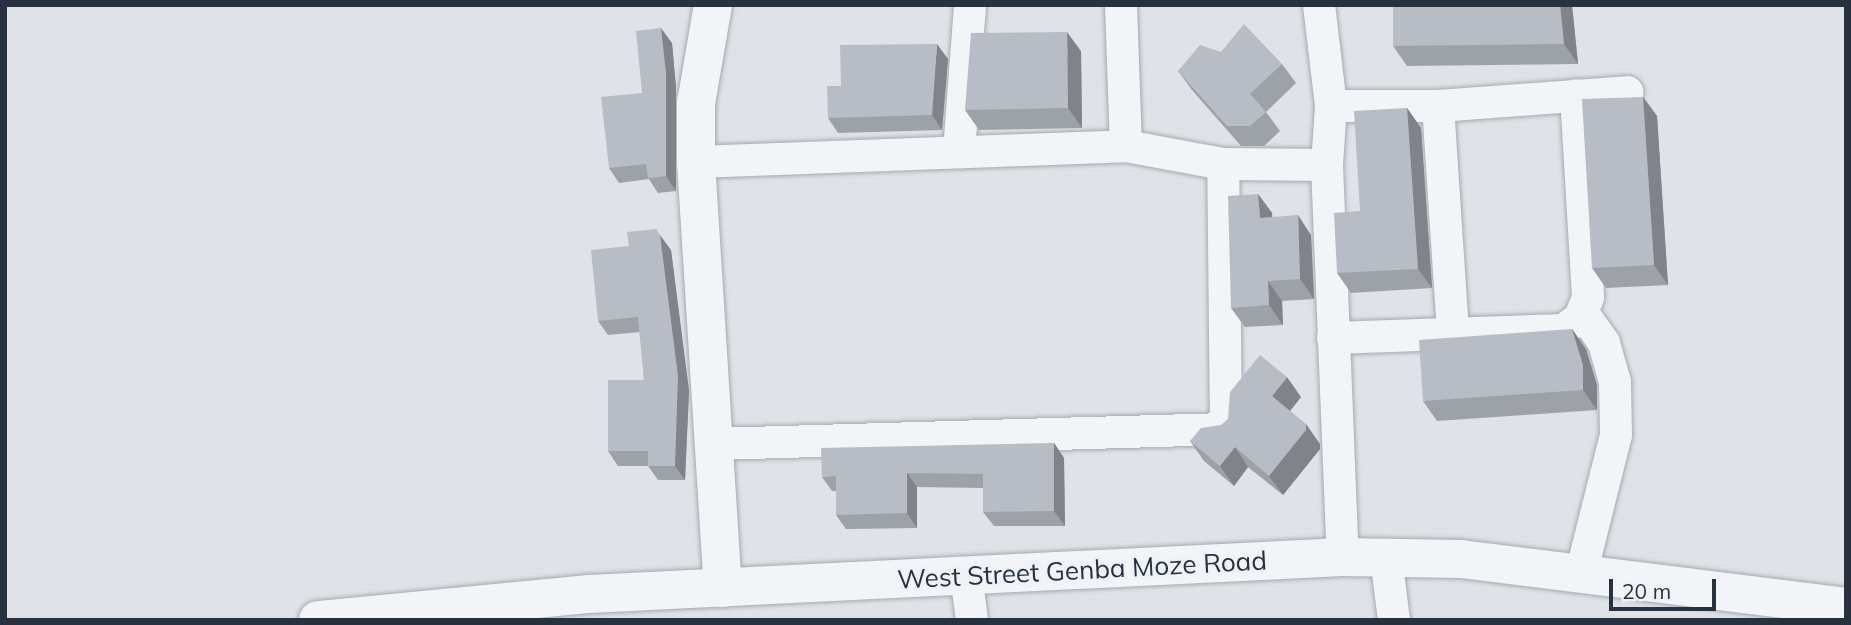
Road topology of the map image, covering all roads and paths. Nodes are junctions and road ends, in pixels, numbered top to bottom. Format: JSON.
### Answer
{"nodes":[{"id":1,"x":713,"y":5,"type":"edge"},
{"id":2,"x":1121,"y":5,"type":"edge"},
{"id":3,"x":1319,"y":5,"type":"edge"},
{"id":4,"x":975,"y":6,"type":"edge"},
{"id":5,"x":1627,"y":92,"type":"dead end"},
{"id":6,"x":1576,"y":95,"type":"junction"},
{"id":7,"x":1331,"y":106,"type":"junction"},
{"id":8,"x":1438,"y":106,"type":"junction"},
{"id":9,"x":1126,"y":146,"type":"junction"},
{"id":10,"x":959,"y":152,"type":"junction"},
{"id":11,"x":696,"y":162,"type":"junction"},
{"id":12,"x":1223,"y":164,"type":"junction"},
{"id":13,"x":1327,"y":165,"type":"junction"},
{"id":14,"x":1582,"y":312,"type":"junction"},
{"id":15,"x":1453,"y":334,"type":"junction"},
{"id":16,"x":1333,"y":338,"type":"junction"},
{"id":17,"x":714,"y":444,"type":"junction"},
{"id":18,"x":1343,"y":556,"type":"junction"},
{"id":19,"x":1386,"y":557,"type":"junction"},
{"id":20,"x":1581,"y":574,"type":"junction"},
{"id":21,"x":966,"y":575,"type":"junction"},
{"id":22,"x":723,"y":588,"type":"junction"},
{"id":23,"x":1846,"y":607,"type":"edge"},
{"id":24,"x":317,"y":620,"type":"edge"},
{"id":25,"x":972,"y":620,"type":"edge"},
{"id":26,"x":1394,"y":620,"type":"edge"}],
"edges":[{"from":1,"to":11,"type":"street"},
{"from":2,"to":9,"type":"street"},
{"from":3,"to":7,"type":"street"},
{"from":4,"to":10,"type":"street"},
{"from":5,"to":6,"type":"street"},
{"from":6,"to":8,"type":"street"},
{"from":6,"to":14,"type":"street"},
{"from":7,"to":8,"type":"street"},
{"from":7,"to":13,"type":"street"},
{"from":8,"to":15,"type":"street"},
{"from":9,"to":10,"type":"street"},
{"from":9,"to":12,"type":"street"},
{"from":10,"to":11,"type":"street"},
{"from":11,"to":17,"type":"street"},
{"from":12,"to":13,"type":"street"},
{"from":12,"to":17,"type":"street"},
{"from":13,"to":16,"type":"street"},
{"from":14,"to":15,"type":"street"},
{"from":14,"to":20,"type":"street"},
{"from":15,"to":16,"type":"street"},
{"from":16,"to":18,"type":"street"},
{"from":17,"to":22,"type":"street"},
{"from":18,"to":19,"type":"street","name":"West Street Genba Moze Road"},
{"from":18,"to":21,"type":"street","name":"West Street Genba Moze Road"},
{"from":19,"to":20,"type":"street","name":"West Street Genba Moze Road"},
{"from":19,"to":26,"type":"street"},
{"from":20,"to":23,"type":"street","name":"West Street Genba Moze Road"},
{"from":21,"to":22,"type":"street","name":"West Street Genba Moze Road"},
{"from":21,"to":25,"type":"street"},
{"from":22,"to":24,"type":"street","name":"West Street Genba Moze Road"}]}
